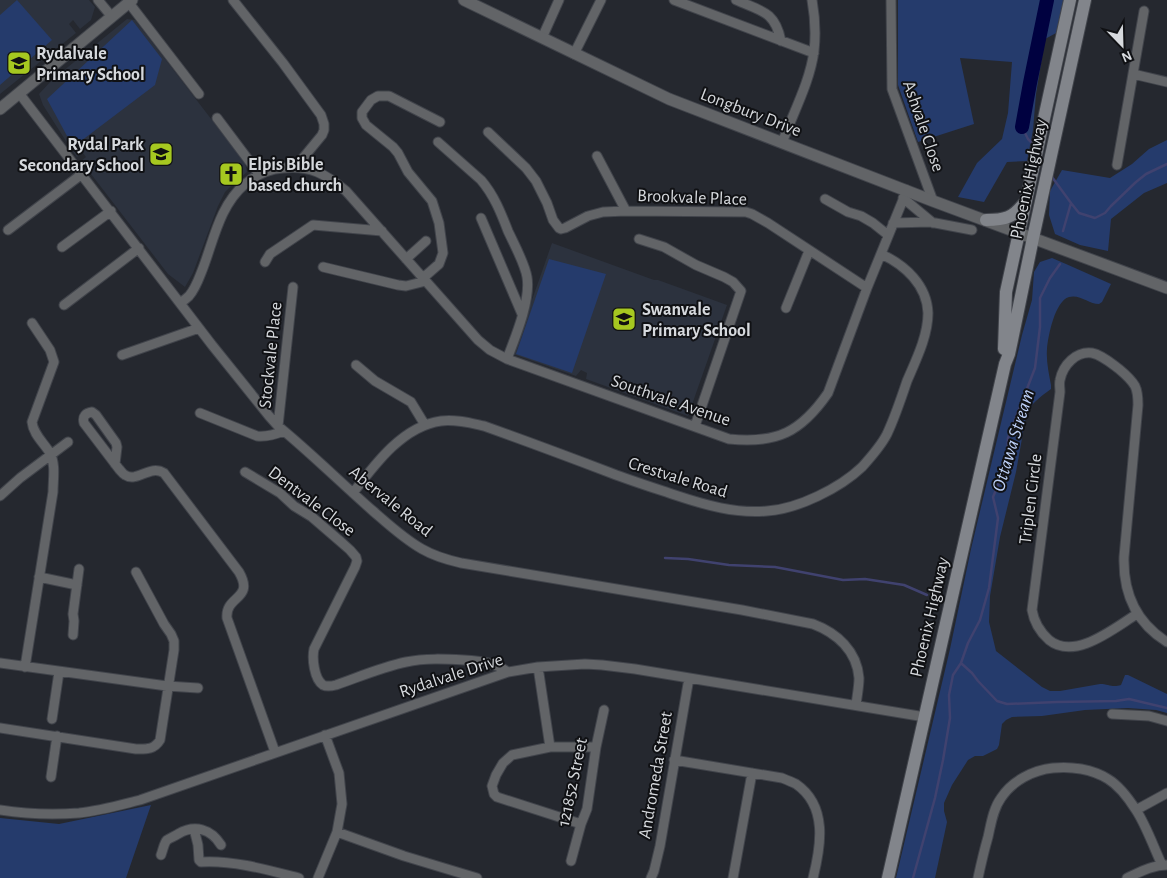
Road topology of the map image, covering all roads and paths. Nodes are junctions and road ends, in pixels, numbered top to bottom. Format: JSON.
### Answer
{"nodes":[{"id":1,"x":98,"y":0,"type":"edge"},
{"id":2,"x":233,"y":0,"type":"edge"},
{"id":3,"x":464,"y":0,"type":"edge"},
{"id":4,"x":559,"y":0,"type":"edge"},
{"id":5,"x":601,"y":0,"type":"edge"},
{"id":6,"x":736,"y":0,"type":"edge"},
{"id":7,"x":812,"y":0,"type":"edge"},
{"id":8,"x":891,"y":0,"type":"edge"},
{"id":9,"x":1070,"y":0,"type":"edge"},
{"id":10,"x":1085,"y":0,"type":"edge"},
{"id":11,"x":130,"y":1,"type":"edge"},
{"id":12,"x":679,"y":1,"type":"edge"},
{"id":13,"x":480,"y":4,"type":"edge"},
{"id":14,"x":1144,"y":11,"type":"dead end"},
{"id":15,"x":112,"y":17,"type":"junction"},
{"id":16,"x":542,"y":38,"type":"junction"},
{"id":17,"x":781,"y":41,"type":"junction"},
{"id":18,"x":814,"y":53,"type":"junction"},
{"id":19,"x":574,"y":54,"type":"junction"},
{"id":20,"x":1133,"y":74,"type":"junction"},
{"id":21,"x":1167,"y":82,"type":"edge"},
{"id":22,"x":19,"y":94,"type":"junction"},
{"id":23,"x":199,"y":94,"type":"dead end"},
{"id":24,"x":0,"y":109,"type":"edge"},
{"id":25,"x":217,"y":118,"type":"dead end"},
{"id":26,"x":440,"y":122,"type":"dead end"},
{"id":27,"x":488,"y":132,"type":"dead end"},
{"id":28,"x":438,"y":142,"type":"dead end"},
{"id":29,"x":782,"y":143,"type":"junction"},
{"id":30,"x":597,"y":156,"type":"dead end"},
{"id":31,"x":1117,"y":164,"type":"dead end"},
{"id":32,"x":298,"y":167,"type":"junction"},
{"id":33,"x":82,"y":174,"type":"junction"},
{"id":34,"x":259,"y":174,"type":"junction"},
{"id":35,"x":905,"y":194,"type":"junction"},
{"id":36,"x":825,"y":199,"type":"dead end"},
{"id":37,"x":1027,"y":199,"type":"junction"},
{"id":38,"x":933,"y":200,"type":"junction"},
{"id":39,"x":111,"y":211,"type":"junction"},
{"id":40,"x":626,"y":211,"type":"junction"},
{"id":41,"x":481,"y":218,"type":"dead end"},
{"id":42,"x":986,"y":220,"type":"junction"},
{"id":43,"x":893,"y":223,"type":"junction"},
{"id":44,"x":933,"y":223,"type":"junction"},
{"id":45,"x":8,"y":230,"type":"dead end"},
{"id":46,"x":972,"y":230,"type":"dead end"},
{"id":47,"x":382,"y":231,"type":"junction"},
{"id":48,"x":1019,"y":232,"type":"junction"},
{"id":49,"x":888,"y":235,"type":"junction"},
{"id":50,"x":1033,"y":238,"type":"junction"},
{"id":51,"x":639,"y":239,"type":"dead end"},
{"id":52,"x":426,"y":241,"type":"dead end"},
{"id":53,"x":62,"y":247,"type":"dead end"},
{"id":54,"x":139,"y":248,"type":"junction"},
{"id":55,"x":809,"y":251,"type":"junction"},
{"id":56,"x":881,"y":254,"type":"junction"},
{"id":57,"x":406,"y":259,"type":"junction"},
{"id":58,"x":265,"y":262,"type":"dead end"},
{"id":59,"x":323,"y":266,"type":"dead end"},
{"id":60,"x":425,"y":280,"type":"junction"},
{"id":61,"x":293,"y":287,"type":"dead end"},
{"id":62,"x":867,"y":288,"type":"junction"},
{"id":63,"x":1167,"y":288,"type":"edge"},
{"id":64,"x":180,"y":303,"type":"junction"},
{"id":65,"x":64,"y":305,"type":"dead end"},
{"id":66,"x":786,"y":308,"type":"dead end"},
{"id":67,"x":522,"y":314,"type":"junction"},
{"id":68,"x":32,"y":323,"type":"dead end"},
{"id":69,"x":199,"y":328,"type":"junction"},
{"id":70,"x":122,"y":355,"type":"dead end"},
{"id":71,"x":507,"y":360,"type":"junction"},
{"id":72,"x":1005,"y":364,"type":"junction"},
{"id":73,"x":356,"y":365,"type":"dead end"},
{"id":74,"x":200,"y":413,"type":"dead end"},
{"id":75,"x":425,"y":425,"type":"junction"},
{"id":76,"x":695,"y":426,"type":"junction"},
{"id":77,"x":281,"y":429,"type":"junction"},
{"id":78,"x":68,"y":442,"type":"dead end"},
{"id":79,"x":51,"y":455,"type":"junction"},
{"id":80,"x":38,"y":464,"type":"junction"},
{"id":81,"x":115,"y":464,"type":"junction"},
{"id":82,"x":54,"y":469,"type":"junction"},
{"id":83,"x":245,"y":472,"type":"dead end"},
{"id":84,"x":353,"y":493,"type":"junction"},
{"id":85,"x":0,"y":496,"type":"edge"},
{"id":86,"x":79,"y":569,"type":"dead end"},
{"id":87,"x":136,"y":572,"type":"dead end"},
{"id":88,"x":39,"y":577,"type":"junction"},
{"id":89,"x":77,"y":585,"type":"junction"},
{"id":90,"x":1137,"y":614,"type":"junction"},
{"id":91,"x":73,"y":635,"type":"dead end"},
{"id":92,"x":1167,"y":642,"type":"edge"},
{"id":93,"x":0,"y":663,"type":"edge"},
{"id":94,"x":25,"y":667,"type":"junction"},
{"id":95,"x":538,"y":667,"type":"junction"},
{"id":96,"x":59,"y":672,"type":"junction"},
{"id":97,"x":508,"y":672,"type":"junction"},
{"id":98,"x":689,"y":678,"type":"junction"},
{"id":99,"x":168,"y":686,"type":"junction"},
{"id":100,"x":198,"y":688,"type":"dead end"},
{"id":101,"x":856,"y":705,"type":"junction"},
{"id":102,"x":604,"y":710,"type":"dead end"},
{"id":103,"x":1112,"y":714,"type":"dead end"},
{"id":104,"x":925,"y":717,"type":"junction"},
{"id":105,"x":52,"y":718,"type":"dead end"},
{"id":106,"x":1167,"y":720,"type":"edge"},
{"id":107,"x":0,"y":728,"type":"edge"},
{"id":108,"x":324,"y":735,"type":"junction"},
{"id":109,"x":57,"y":736,"type":"junction"},
{"id":110,"x":596,"y":746,"type":"junction"},
{"id":111,"x":550,"y":747,"type":"junction"},
{"id":112,"x":275,"y":752,"type":"junction"},
{"id":113,"x":674,"y":760,"type":"junction"},
{"id":114,"x":752,"y":774,"type":"junction"},
{"id":115,"x":51,"y":777,"type":"dead end"},
{"id":116,"x":1167,"y":793,"type":"edge"},
{"id":117,"x":0,"y":810,"type":"edge"},
{"id":118,"x":1136,"y":810,"type":"junction"},
{"id":119,"x":581,"y":824,"type":"junction"},
{"id":120,"x":194,"y":829,"type":"junction"},
{"id":121,"x":337,"y":832,"type":"junction"},
{"id":122,"x":221,"y":845,"type":"dead end"},
{"id":123,"x":161,"y":854,"type":"dead end"},
{"id":124,"x":571,"y":861,"type":"dead end"},
{"id":125,"x":1164,"y":865,"type":"edge"},
{"id":126,"x":299,"y":878,"type":"edge"},
{"id":127,"x":318,"y":878,"type":"edge"},
{"id":128,"x":477,"y":878,"type":"edge"},
{"id":129,"x":652,"y":878,"type":"edge"},
{"id":130,"x":733,"y":878,"type":"edge"},
{"id":131,"x":813,"y":878,"type":"edge"},
{"id":132,"x":888,"y":878,"type":"edge"},
{"id":133,"x":978,"y":878,"type":"edge"},
{"id":134,"x":1127,"y":878,"type":"edge"}],
"edges":[{"from":1,"to":15,"type":"street"},
{"from":2,"to":32,"type":"street"},
{"from":3,"to":13,"type":"street","name":"Longbury Drive"},
{"from":4,"to":16,"type":"street"},
{"from":5,"to":19,"type":"street"},
{"from":6,"to":17,"type":"street"},
{"from":7,"to":18,"type":"street"},
{"from":8,"to":38,"type":"street","name":"Ashvale Close"},
{"from":9,"to":37,"type":"main road","name":"Phoenix Highway"},
{"from":10,"to":50,"type":"main road","name":"Phoenix Highway"},
{"from":11,"to":15,"type":"street"},
{"from":11,"to":23,"type":"street"},
{"from":12,"to":17,"type":"street"},
{"from":13,"to":16,"type":"street","name":"Longbury Drive"},
{"from":14,"to":20,"type":"street"},
{"from":15,"to":22,"type":"street"},
{"from":16,"to":19,"type":"street","name":"Longbury Drive"},
{"from":17,"to":18,"type":"street"},
{"from":18,"to":29,"type":"street"},
{"from":19,"to":29,"type":"street","name":"Longbury Drive"},
{"from":20,"to":21,"type":"street"},
{"from":20,"to":31,"type":"street"},
{"from":22,"to":24,"type":"street"},
{"from":22,"to":33,"type":"street","name":"Abervale Road"},
{"from":25,"to":34,"type":"street"},
{"from":26,"to":60,"type":"street"},
{"from":27,"to":40,"type":"street","name":"Brookvale Place"},
{"from":28,"to":67,"type":"street"},
{"from":29,"to":35,"type":"street","name":"Longbury Drive"},
{"from":30,"to":40,"type":"street"},
{"from":32,"to":34,"type":"street","name":"Southvale Avenue"},
{"from":32,"to":47,"type":"street","name":"Southvale Avenue"},
{"from":33,"to":39,"type":"street","name":"Abervale Road"},
{"from":33,"to":45,"type":"street"},
{"from":34,"to":64,"type":"street","name":"Southvale Avenue"},
{"from":35,"to":38,"type":"street","name":"Longbury Drive"},
{"from":35,"to":43,"type":"street","name":"Southvale Avenue"},
{"from":35,"to":44,"type":"street"},
{"from":36,"to":49,"type":"street"},
{"from":37,"to":42,"type":"main road"},
{"from":37,"to":48,"type":"main road","name":"Phoenix Highway"},
{"from":38,"to":42,"type":"street","name":"Longbury Drive"},
{"from":39,"to":53,"type":"street"},
{"from":39,"to":54,"type":"street","name":"Abervale Road"},
{"from":40,"to":55,"type":"street","name":"Brookvale Place"},
{"from":41,"to":67,"type":"street"},
{"from":42,"to":48,"type":"street","name":"Longbury Drive"},
{"from":43,"to":44,"type":"street"},
{"from":43,"to":49,"type":"street","name":"Southvale Avenue"},
{"from":44,"to":46,"type":"street"},
{"from":47,"to":57,"type":"street","name":"Southvale Avenue"},
{"from":47,"to":58,"type":"street"},
{"from":48,"to":50,"type":"street","name":"Longbury Drive"},
{"from":48,"to":72,"type":"main road","name":"Phoenix Highway"},
{"from":49,"to":56,"type":"street","name":"Southvale Avenue"},
{"from":50,"to":63,"type":"street","name":"Longbury Drive"},
{"from":50,"to":72,"type":"main road","name":"Phoenix Highway"},
{"from":51,"to":76,"type":"street"},
{"from":52,"to":57,"type":"street"},
{"from":54,"to":64,"type":"street","name":"Abervale Road"},
{"from":54,"to":65,"type":"street"},
{"from":55,"to":62,"type":"street","name":"Brookvale Place"},
{"from":55,"to":66,"type":"street"},
{"from":56,"to":62,"type":"street","name":"Southvale Avenue"},
{"from":56,"to":75,"type":"street","name":"Crestvale Road"},
{"from":57,"to":60,"type":"street","name":"Southvale Avenue"},
{"from":59,"to":60,"type":"street"},
{"from":60,"to":71,"type":"street","name":"Southvale Avenue"},
{"from":61,"to":77,"type":"street","name":"Stockvale Place"},
{"from":62,"to":76,"type":"street","name":"Southvale Avenue"},
{"from":64,"to":69,"type":"street","name":"Abervale Road"},
{"from":67,"to":71,"type":"street"},
{"from":68,"to":79,"type":"street"},
{"from":69,"to":70,"type":"street"},
{"from":69,"to":77,"type":"street","name":"Abervale Road"},
{"from":71,"to":76,"type":"street","name":"Southvale Avenue"},
{"from":72,"to":104,"type":"main road","name":"Phoenix Highway"},
{"from":73,"to":75,"type":"street"},
{"from":74,"to":77,"type":"street"},
{"from":75,"to":84,"type":"street","name":"Crestvale Road"},
{"from":77,"to":84,"type":"street","name":"Abervale Road"},
{"from":78,"to":79,"type":"street"},
{"from":79,"to":80,"type":"street"},
{"from":79,"to":82,"type":"street"},
{"from":80,"to":82,"type":"street"},
{"from":80,"to":85,"type":"street"},
{"from":81,"to":81,"type":"street"},
{"from":81,"to":112,"type":"street"},
{"from":82,"to":88,"type":"street"},
{"from":83,"to":97,"type":"street","name":"Dentvale Close"},
{"from":84,"to":101,"type":"street","name":"Abervale Road"},
{"from":86,"to":89,"type":"street"},
{"from":87,"to":99,"type":"street"},
{"from":88,"to":89,"type":"street"},
{"from":88,"to":94,"type":"street"},
{"from":89,"to":91,"type":"street"},
{"from":90,"to":90,"type":"street","name":"Triplen Circle"},
{"from":90,"to":92,"type":"street","name":"Triplen Circle"},
{"from":93,"to":94,"type":"street"},
{"from":94,"to":96,"type":"street"},
{"from":95,"to":97,"type":"street","name":"Rydalvale Drive"},
{"from":95,"to":98,"type":"street","name":"Rydalvale Drive"},
{"from":95,"to":111,"type":"street"},
{"from":96,"to":99,"type":"street"},
{"from":96,"to":105,"type":"street"},
{"from":97,"to":108,"type":"street","name":"Rydalvale Drive"},
{"from":98,"to":101,"type":"street","name":"Rydalvale Drive"},
{"from":98,"to":113,"type":"street","name":"Andromeda Street"},
{"from":99,"to":100,"type":"street"},
{"from":99,"to":109,"type":"street"},
{"from":101,"to":104,"type":"street","name":"Rydalvale Drive"},
{"from":102,"to":110,"type":"street","name":"121852 Street"},
{"from":103,"to":106,"type":"street"},
{"from":104,"to":132,"type":"main road","name":"Phoenix Highway"},
{"from":107,"to":109,"type":"street"},
{"from":108,"to":112,"type":"street","name":"Rydalvale Drive"},
{"from":108,"to":121,"type":"street"},
{"from":109,"to":115,"type":"street"},
{"from":110,"to":111,"type":"street"},
{"from":110,"to":119,"type":"street","name":"121852 Street"},
{"from":111,"to":119,"type":"street"},
{"from":112,"to":117,"type":"street","name":"Rydalvale Drive"},
{"from":113,"to":114,"type":"street"},
{"from":113,"to":129,"type":"street","name":"Andromeda Street"},
{"from":114,"to":130,"type":"street"},
{"from":114,"to":131,"type":"street"},
{"from":116,"to":118,"type":"street"},
{"from":118,"to":125,"type":"street"},
{"from":118,"to":133,"type":"street"},
{"from":119,"to":124,"type":"street","name":"121852 Street"},
{"from":120,"to":122,"type":"street"},
{"from":120,"to":123,"type":"street"},
{"from":120,"to":126,"type":"street"},
{"from":121,"to":127,"type":"street"},
{"from":121,"to":128,"type":"street"},
{"from":125,"to":134,"type":"street"}]}
